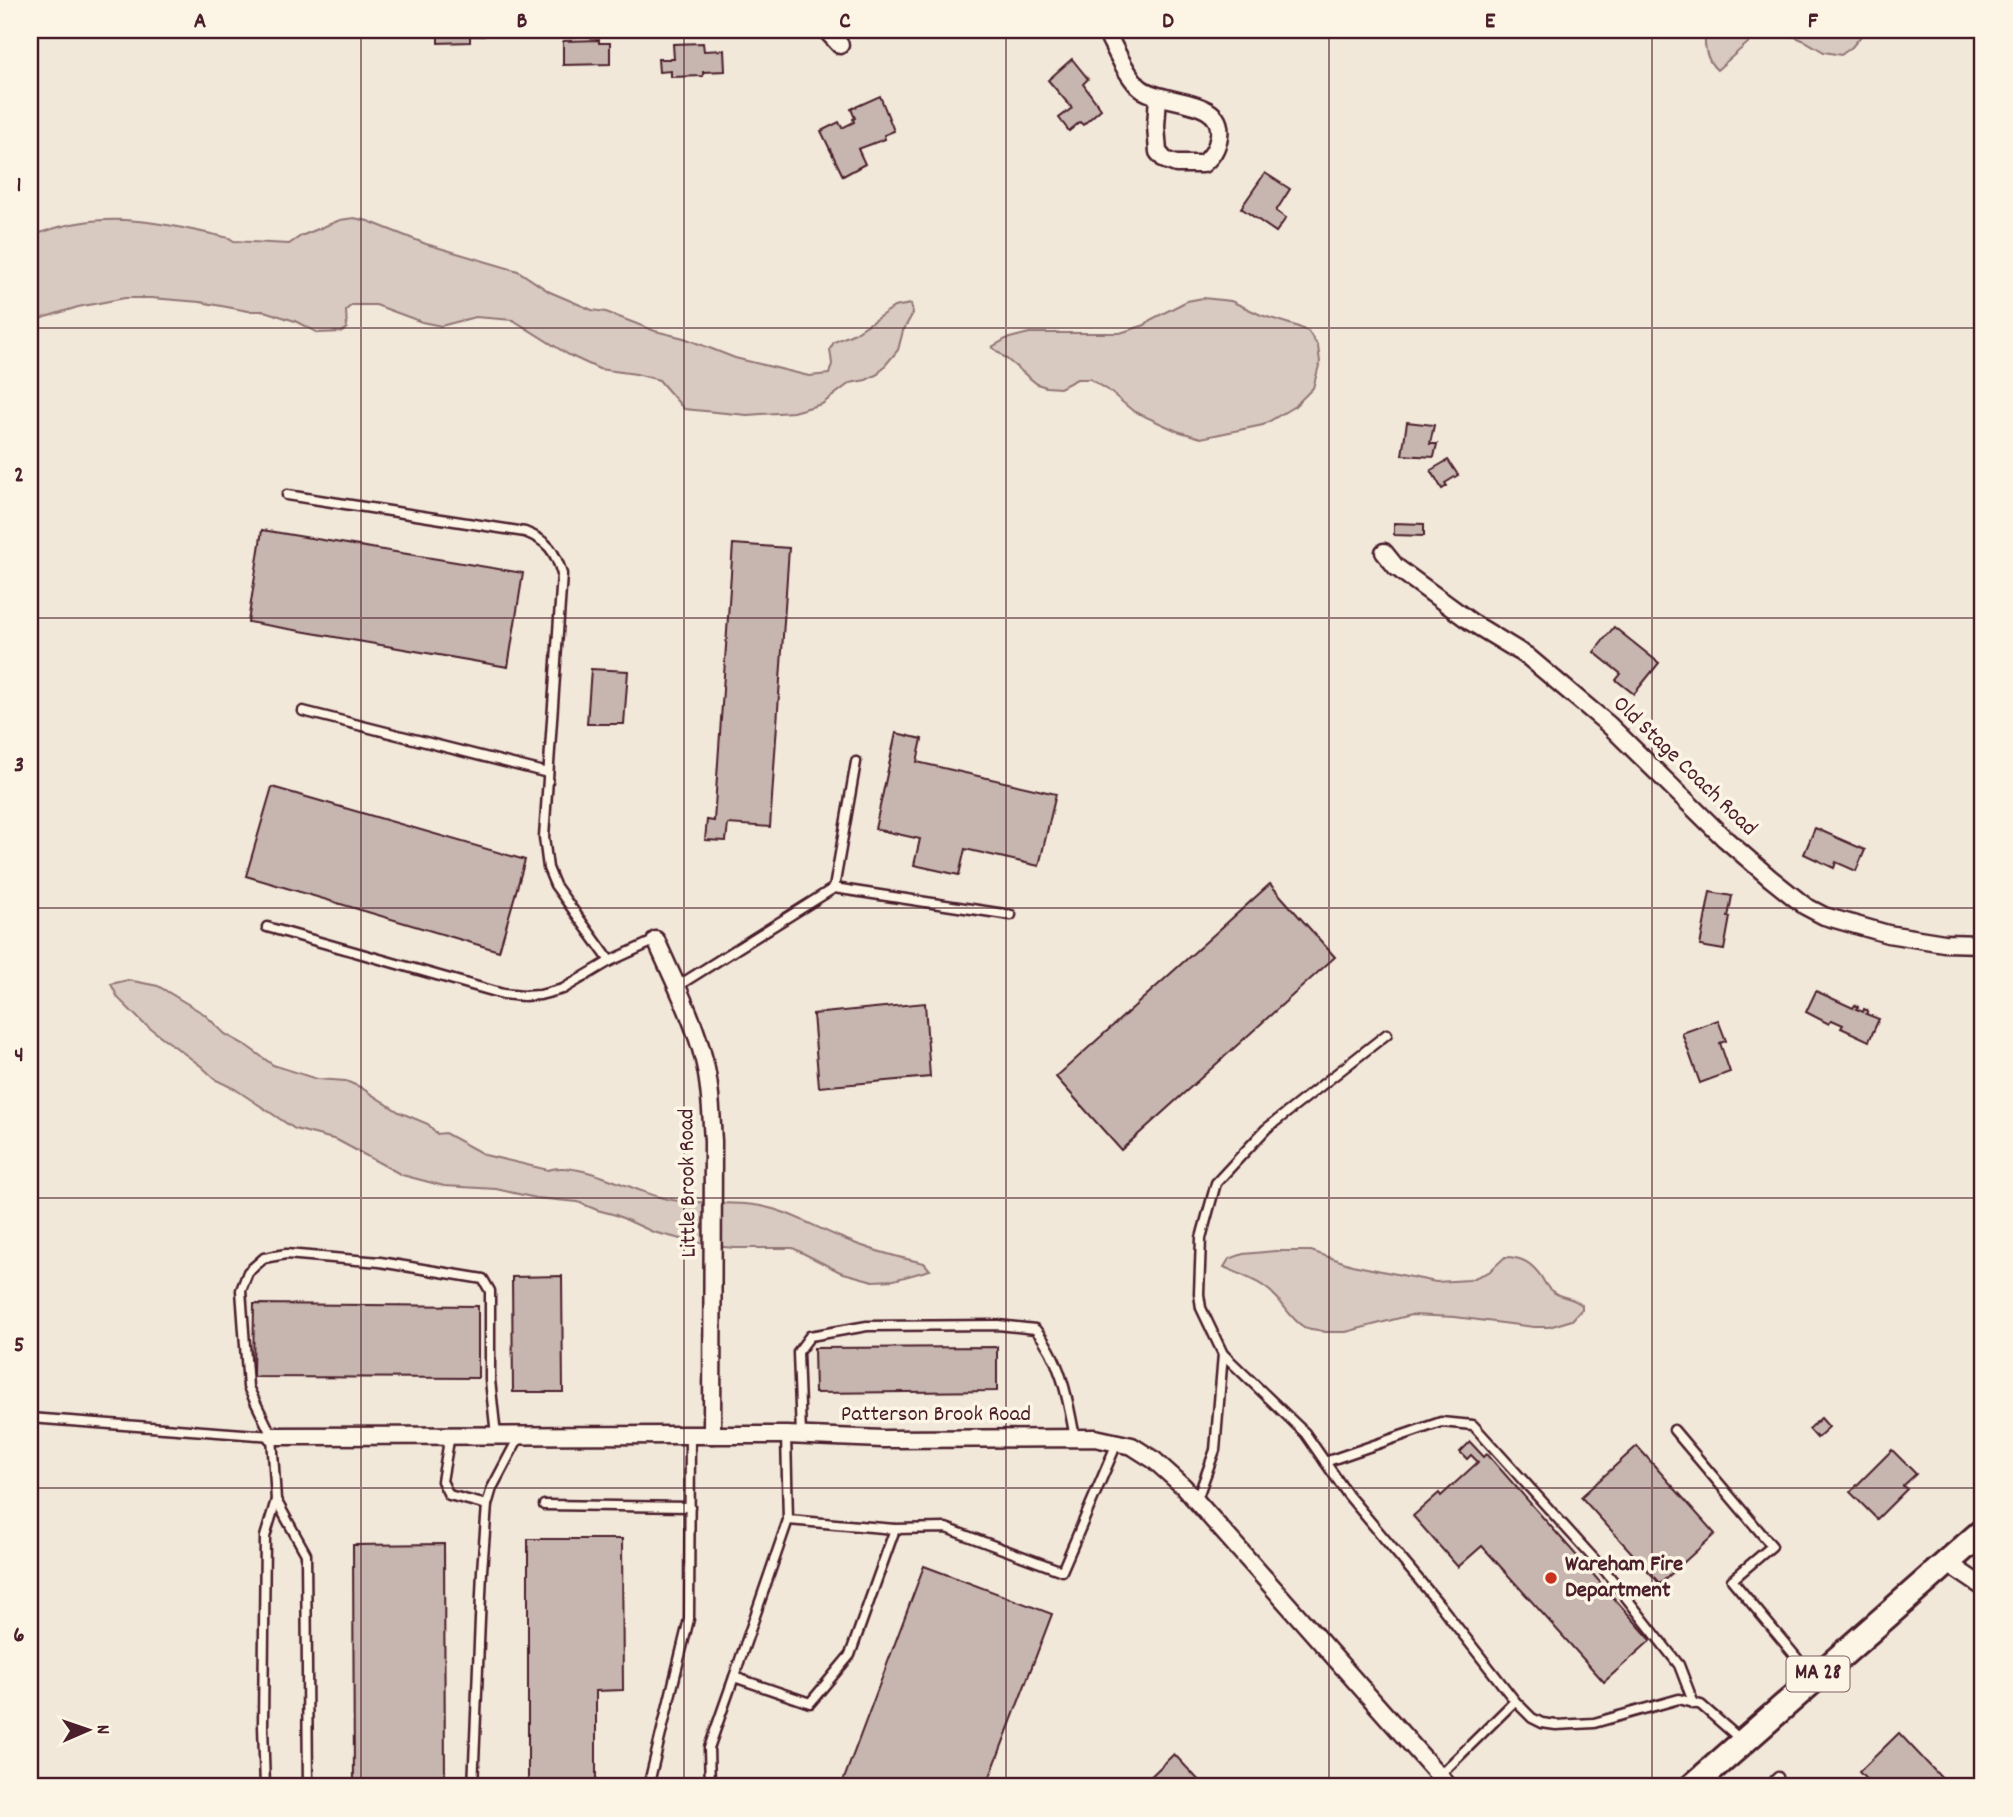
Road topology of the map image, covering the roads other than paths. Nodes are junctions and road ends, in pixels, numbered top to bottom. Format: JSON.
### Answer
{"nodes":[{"id":1,"x":826,"y":30,"type":"edge"},
{"id":2,"x":1105,"y":30,"type":"edge"},
{"id":3,"x":840,"y":45,"type":"dead end"},
{"id":4,"x":1158,"y":96,"type":"junction"},
{"id":5,"x":287,"y":495,"type":"dead end"},
{"id":6,"x":1384,"y":552,"type":"dead end"},
{"id":7,"x":303,"y":711,"type":"dead end"},
{"id":8,"x":856,"y":762,"type":"dead end"},
{"id":9,"x":548,"y":772,"type":"junction"},
{"id":10,"x":834,"y":888,"type":"junction"},
{"id":11,"x":1011,"y":915,"type":"dead end"},
{"id":12,"x":267,"y":927,"type":"dead end"},
{"id":13,"x":656,"y":940,"type":"joint"},
{"id":14,"x":1983,"y":944,"type":"edge"},
{"id":15,"x":610,"y":961,"type":"junction"},
{"id":16,"x":676,"y":986,"type":"junction"},
{"id":17,"x":1387,"y":1034,"type":"dead end"},
{"id":18,"x":1223,"y":1354,"type":"junction"},
{"id":19,"x":30,"y":1418,"type":"edge"},
{"id":20,"x":1674,"y":1430,"type":"dead end"},
{"id":21,"x":690,"y":1434,"type":"junction"},
{"id":22,"x":450,"y":1435,"type":"junction"},
{"id":23,"x":496,"y":1435,"type":"junction"},
{"id":24,"x":520,"y":1435,"type":"junction"},
{"id":25,"x":712,"y":1435,"type":"junction"},
{"id":26,"x":793,"y":1435,"type":"junction"},
{"id":27,"x":272,"y":1436,"type":"junction"},
{"id":28,"x":1075,"y":1438,"type":"junction"},
{"id":29,"x":1117,"y":1443,"type":"junction"},
{"id":30,"x":1325,"y":1462,"type":"junction"},
{"id":31,"x":276,"y":1500,"type":"junction"},
{"id":32,"x":1196,"y":1502,"type":"junction"},
{"id":33,"x":487,"y":1505,"type":"junction"},
{"id":34,"x":544,"y":1505,"type":"dead end"},
{"id":35,"x":690,"y":1507,"type":"junction"},
{"id":36,"x":788,"y":1520,"type":"junction"},
{"id":37,"x":895,"y":1529,"type":"junction"},
{"id":38,"x":1983,"y":1531,"type":"edge"},
{"id":39,"x":1946,"y":1562,"type":"junction"},
{"id":40,"x":1983,"y":1587,"type":"edge"},
{"id":41,"x":734,"y":1677,"type":"junction"},
{"id":42,"x":1814,"y":1678,"type":"junction"},
{"id":43,"x":1516,"y":1701,"type":"junction"},
{"id":44,"x":1695,"y":1704,"type":"junction"},
{"id":45,"x":1742,"y":1741,"type":"junction"},
{"id":46,"x":1778,"y":1777,"type":"dead end"},
{"id":47,"x":1444,"y":1782,"type":"edge"},
{"id":48,"x":265,"y":1787,"type":"edge"},
{"id":49,"x":308,"y":1787,"type":"edge"},
{"id":50,"x":473,"y":1787,"type":"edge"},
{"id":51,"x":648,"y":1787,"type":"edge"},
{"id":52,"x":710,"y":1787,"type":"edge"},
{"id":53,"x":1692,"y":1787,"type":"edge"},
{"id":54,"x":1768,"y":1787,"type":"edge"}],
"edges":[{"from":1,"to":3,"type":"street"},
{"from":2,"to":4,"type":"street"},
{"from":4,"to":4,"type":"street"},
{"from":5,"to":9,"type":"lane"},
{"from":6,"to":14,"type":"street","name":"Old Stage Coach Road"},
{"from":7,"to":9,"type":"lane"},
{"from":8,"to":10,"type":"lane"},
{"from":9,"to":15,"type":"lane"},
{"from":10,"to":11,"type":"lane"},
{"from":10,"to":16,"type":"lane"},
{"from":12,"to":15,"type":"lane"},
{"from":13,"to":15,"type":"lane"},
{"from":13,"to":16,"type":"street","name":"Little Brook Road"},
{"from":16,"to":25,"type":"street","name":"Little Brook Road"},
{"from":17,"to":18,"type":"lane"},
{"from":18,"to":30,"type":"lane"},
{"from":18,"to":32,"type":"lane"},
{"from":19,"to":27,"type":"lane"},
{"from":20,"to":42,"type":"lane"},
{"from":21,"to":24,"type":"street","name":"Patterson Brook Road"},
{"from":21,"to":25,"type":"street","name":"Patterson Brook Road"},
{"from":21,"to":35,"type":"lane"},
{"from":22,"to":23,"type":"street","name":"Patterson Brook Road"},
{"from":22,"to":27,"type":"street","name":"Patterson Brook Road"},
{"from":22,"to":33,"type":"lane"},
{"from":23,"to":24,"type":"street","name":"Patterson Brook Road"},
{"from":23,"to":27,"type":"lane"},
{"from":24,"to":33,"type":"lane"},
{"from":25,"to":26,"type":"street","name":"Patterson Brook Road"},
{"from":26,"to":28,"type":"street","name":"Patterson Brook Road"},
{"from":26,"to":28,"type":"lane"},
{"from":26,"to":36,"type":"lane"},
{"from":27,"to":31,"type":"lane"},
{"from":28,"to":29,"type":"street","name":"Patterson Brook Road"},
{"from":29,"to":32,"type":"street","name":"Patterson Brook Road"},
{"from":29,"to":37,"type":"lane"},
{"from":30,"to":43,"type":"lane"},
{"from":30,"to":44,"type":"lane"},
{"from":31,"to":48,"type":"lane"},
{"from":31,"to":49,"type":"lane"},
{"from":32,"to":47,"type":"street","name":"Patterson Brook Road"},
{"from":33,"to":50,"type":"lane"},
{"from":34,"to":35,"type":"lane"},
{"from":35,"to":51,"type":"lane"},
{"from":36,"to":37,"type":"lane"},
{"from":36,"to":41,"type":"lane"},
{"from":37,"to":41,"type":"lane"},
{"from":38,"to":39,"type":"main road","number":"MA 28"},
{"from":39,"to":40,"type":"street"},
{"from":39,"to":42,"type":"main road","number":"MA 28"},
{"from":41,"to":52,"type":"lane"},
{"from":42,"to":45,"type":"main road","number":"MA 28"},
{"from":43,"to":44,"type":"lane"},
{"from":43,"to":47,"type":"lane"},
{"from":44,"to":45,"type":"lane"},
{"from":45,"to":53,"type":"main road","number":"MA 28"},
{"from":46,"to":54,"type":"lane"}]}
